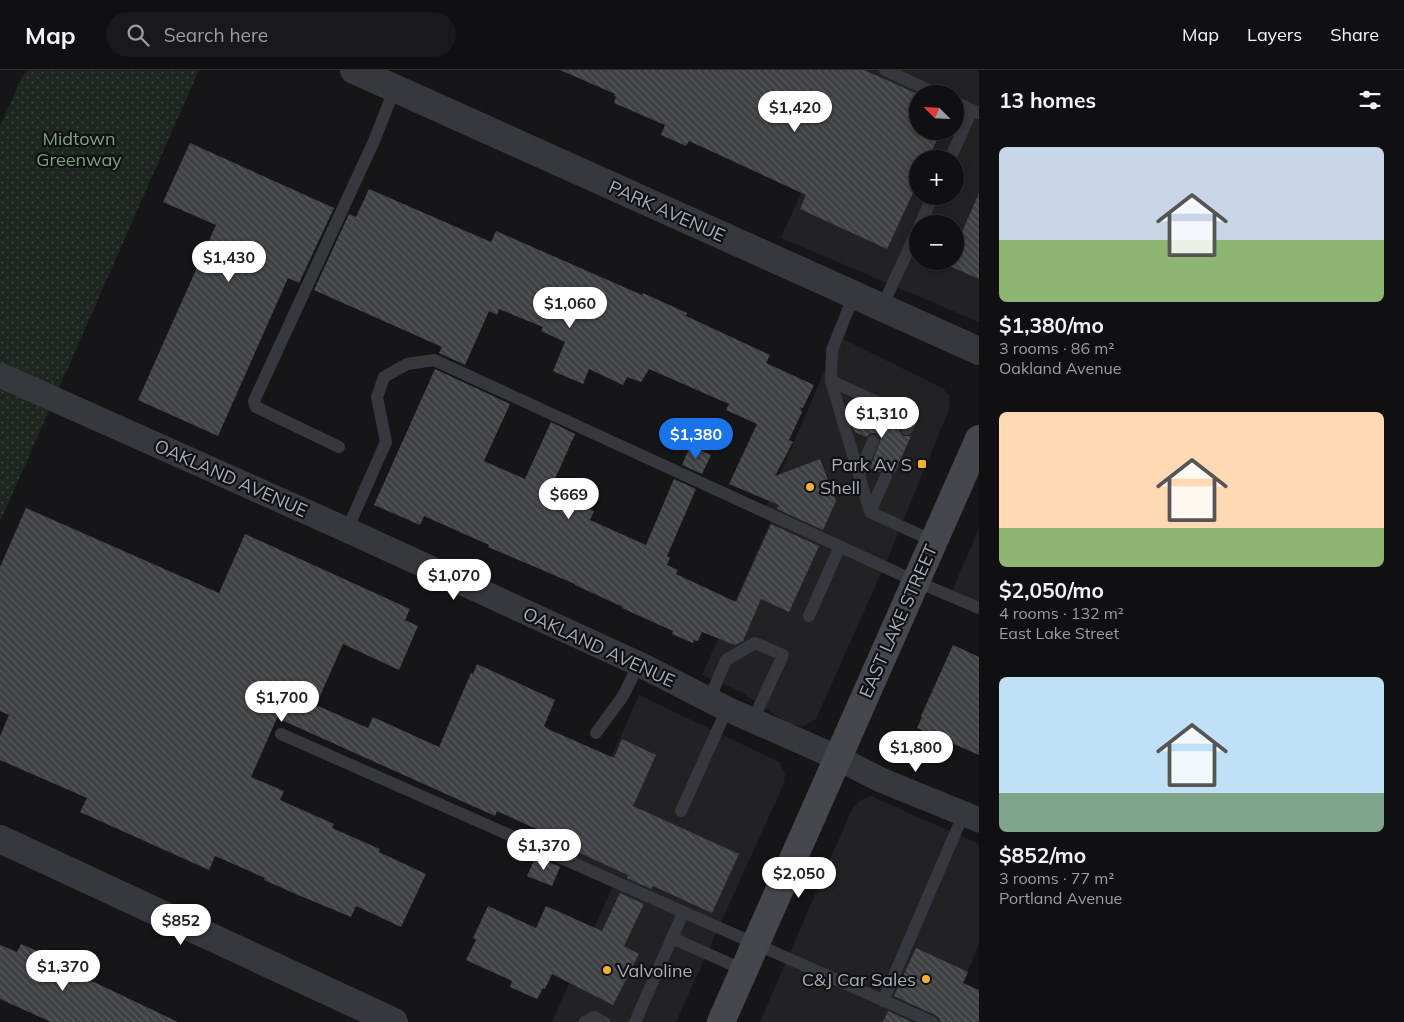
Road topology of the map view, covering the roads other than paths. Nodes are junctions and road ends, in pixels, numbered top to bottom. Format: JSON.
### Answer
{"nodes":[{"id":1,"x":354,"y":70,"type":"edge"},
{"id":2,"x":885,"y":70,"type":"edge"},
{"id":3,"x":918,"y":85,"type":"edge"},
{"id":4,"x":395,"y":88,"type":"junction"},
{"id":5,"x":964,"y":106,"type":"edge"},
{"id":6,"x":976,"y":111,"type":"edge"},
{"id":7,"x":955,"y":150,"type":"edge"},
{"id":8,"x":909,"y":248,"type":"edge"},
{"id":9,"x":854,"y":295,"type":"junction"},
{"id":10,"x":882,"y":307,"type":"junction"},
{"id":11,"x":979,"y":351,"type":"edge"},
{"id":12,"x":0,"y":375,"type":"edge"},
{"id":13,"x":831,"y":381,"type":"junction"},
{"id":14,"x":907,"y":429,"type":"dead end"},
{"id":15,"x":979,"y":439,"type":"edge"},
{"id":16,"x":873,"y":440,"type":"dead end"},
{"id":17,"x":339,"y":447,"type":"dead end"},
{"id":18,"x":859,"y":475,"type":"junction"},
{"id":19,"x":886,"y":476,"type":"dead end"},
{"id":20,"x":870,"y":512,"type":"junction"},
{"id":21,"x":347,"y":530,"type":"junction"},
{"id":22,"x":933,"y":541,"type":"junction"},
{"id":23,"x":840,"y":546,"type":"junction"},
{"id":24,"x":915,"y":581,"type":"junction"},
{"id":25,"x":979,"y":608,"type":"edge"},
{"id":26,"x":809,"y":616,"type":"dead end"},
{"id":27,"x":639,"y":664,"type":"junction"},
{"id":28,"x":718,"y":704,"type":"junction"},
{"id":29,"x":753,"y":720,"type":"junction"},
{"id":30,"x":596,"y":733,"type":"dead end"},
{"id":31,"x":281,"y":734,"type":"dead end"},
{"id":32,"x":838,"y":758,"type":"junction"},
{"id":33,"x":681,"y":811,"type":"dead end"},
{"id":34,"x":972,"y":816,"type":"edge"},
{"id":35,"x":0,"y":839,"type":"edge"},
{"id":36,"x":683,"y":913,"type":"junction"},
{"id":37,"x":672,"y":938,"type":"junction"},
{"id":38,"x":755,"y":945,"type":"junction"},
{"id":39,"x":744,"y":970,"type":"junction"},
{"id":40,"x":883,"y":1001,"type":"junction"},
{"id":41,"x":394,"y":1022,"type":"edge"},
{"id":42,"x":585,"y":1022,"type":"edge"},
{"id":43,"x":604,"y":1022,"type":"edge"},
{"id":44,"x":635,"y":1022,"type":"edge"},
{"id":45,"x":722,"y":1022,"type":"edge"},
{"id":46,"x":932,"y":1022,"type":"edge"}],
"edges":[{"from":1,"to":4,"type":"street","name":"PARK AVENUE"},
{"from":2,"to":3,"type":"lane"},
{"from":4,"to":9,"type":"street","name":"PARK AVENUE"},
{"from":4,"to":17,"type":"lane"},
{"from":5,"to":6,"type":"lane"},
{"from":6,"to":7,"type":"lane"},
{"from":8,"to":10,"type":"lane"},
{"from":9,"to":10,"type":"street","name":"PARK AVENUE"},
{"from":9,"to":13,"type":"lane"},
{"from":10,"to":11,"type":"street","name":"PARK AVENUE"},
{"from":12,"to":21,"type":"street","name":"OAKLAND AVENUE"},
{"from":13,"to":14,"type":"lane"},
{"from":13,"to":18,"type":"lane"},
{"from":15,"to":22,"type":"main road","name":"EAST LAKE STREET"},
{"from":16,"to":18,"type":"lane"},
{"from":18,"to":20,"type":"lane"},
{"from":19,"to":20,"type":"lane"},
{"from":20,"to":22,"type":"lane"},
{"from":21,"to":23,"type":"lane"},
{"from":21,"to":27,"type":"street","name":"OAKLAND AVENUE"},
{"from":22,"to":24,"type":"main road","name":"EAST LAKE STREET"},
{"from":23,"to":24,"type":"lane"},
{"from":23,"to":26,"type":"lane"},
{"from":24,"to":25,"type":"lane"},
{"from":24,"to":32,"type":"main road","name":"EAST LAKE STREET"},
{"from":27,"to":28,"type":"street","name":"OAKLAND AVENUE"},
{"from":27,"to":30,"type":"lane"},
{"from":28,"to":29,"type":"street","name":"OAKLAND AVENUE"},
{"from":28,"to":29,"type":"lane"},
{"from":28,"to":33,"type":"lane"},
{"from":29,"to":32,"type":"street","name":"OAKLAND AVENUE"},
{"from":31,"to":36,"type":"lane"},
{"from":32,"to":34,"type":"street","name":"OAKLAND AVENUE"},
{"from":32,"to":38,"type":"main road","name":"EAST LAKE STREET"},
{"from":34,"to":40,"type":"lane"},
{"from":35,"to":41,"type":"street"},
{"from":36,"to":37,"type":"lane"},
{"from":36,"to":38,"type":"lane"},
{"from":37,"to":39,"type":"lane"},
{"from":37,"to":44,"type":"lane"},
{"from":38,"to":39,"type":"main road","name":"EAST LAKE STREET"},
{"from":38,"to":40,"type":"lane"},
{"from":39,"to":45,"type":"main road","name":"EAST LAKE STREET"},
{"from":40,"to":46,"type":"lane"},
{"from":42,"to":43,"type":"lane"}]}
